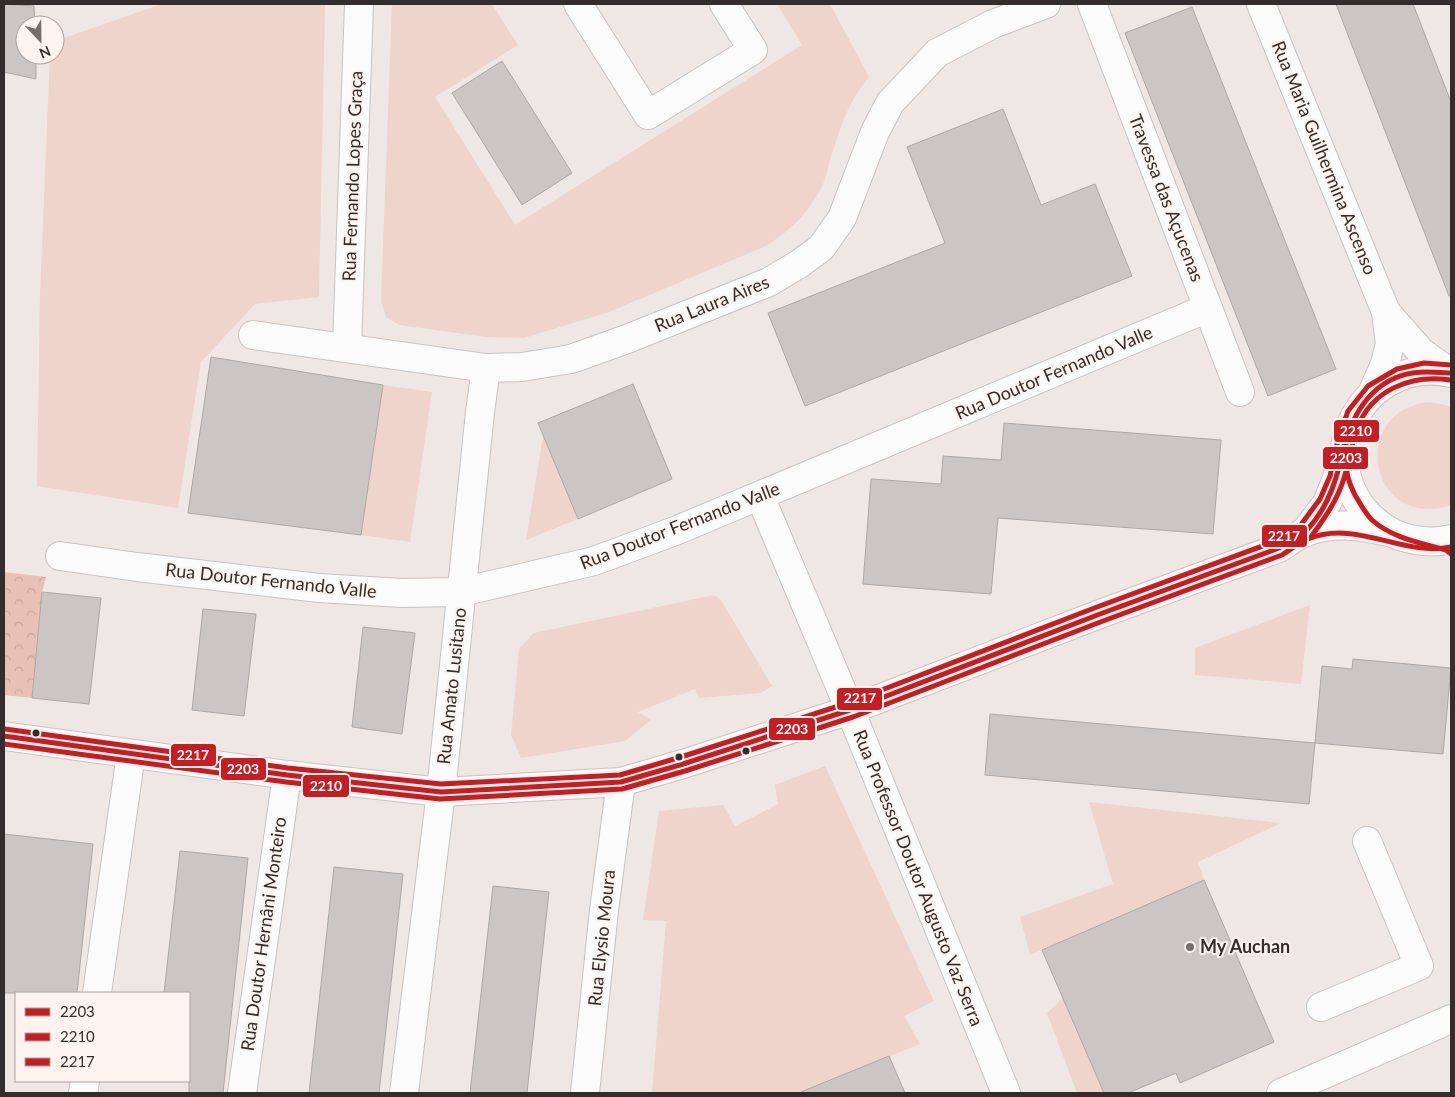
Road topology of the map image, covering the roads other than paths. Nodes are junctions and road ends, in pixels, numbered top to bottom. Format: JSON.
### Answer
{"nodes":[{"id":1,"x":359,"y":4,"type":"edge"},
{"id":2,"x":578,"y":4,"type":"edge"},
{"id":3,"x":724,"y":4,"type":"edge"},
{"id":4,"x":1046,"y":4,"type":"edge"},
{"id":5,"x":1092,"y":4,"type":"edge"},
{"id":6,"x":1261,"y":4,"type":"edge"},
{"id":7,"x":1208,"y":308,"type":"junction"},
{"id":8,"x":1386,"y":312,"type":"junction"},
{"id":9,"x":253,"y":336,"type":"dead end"},
{"id":10,"x":347,"y":348,"type":"junction"},
{"id":11,"x":486,"y":368,"type":"junction"},
{"id":12,"x":1450,"y":372,"type":"edge"},
{"id":13,"x":1373,"y":391,"type":"junction"},
{"id":14,"x":1240,"y":392,"type":"dead end"},
{"id":15,"x":1346,"y":442,"type":"junction"},
{"id":16,"x":760,"y":496,"type":"junction"},
{"id":17,"x":1305,"y":532,"type":"junction"},
{"id":18,"x":1405,"y":537,"type":"junction"},
{"id":19,"x":1451,"y":539,"type":"edge"},
{"id":20,"x":1451,"y":554,"type":"edge"},
{"id":21,"x":60,"y":556,"type":"dead end"},
{"id":22,"x":461,"y":592,"type":"junction"},
{"id":23,"x":850,"y":710,"type":"junction"},
{"id":24,"x":4,"y":736,"type":"edge"},
{"id":25,"x":131,"y":754,"type":"junction"},
{"id":26,"x":287,"y":775,"type":"junction"},
{"id":27,"x":621,"y":782,"type":"junction"},
{"id":28,"x":441,"y":792,"type":"junction"},
{"id":29,"x":1367,"y":841,"type":"dead end"},
{"id":30,"x":97,"y":992,"type":"edge"},
{"id":31,"x":1322,"y":1007,"type":"dead end"},
{"id":32,"x":1451,"y":1019,"type":"edge"},
{"id":33,"x":242,"y":1093,"type":"edge"},
{"id":34,"x":404,"y":1093,"type":"edge"},
{"id":35,"x":586,"y":1093,"type":"edge"},
{"id":36,"x":1006,"y":1093,"type":"edge"},
{"id":37,"x":1282,"y":1093,"type":"edge"}],
"edges":[{"from":1,"to":10,"type":"street","name":"Rua Fernando Lopes Graça"},
{"from":2,"to":3,"type":"street"},
{"from":4,"to":11,"type":"street","name":"Rua Laura Aires"},
{"from":5,"to":7,"type":"street","name":"Travessa das Açucenas"},
{"from":6,"to":8,"type":"street","name":"Rua Maria Guilhermina Ascenso"},
{"from":7,"to":14,"type":"street","name":"Travessa das Açucenas"},
{"from":7,"to":16,"type":"street","name":"Rua Doutor Fernando Valle"},
{"from":8,"to":12,"type":"street","name":"Rua Maria Guilhermina Ascenso"},
{"from":8,"to":13,"type":"street","name":"Rua Maria Guilhermina Ascenso"},
{"from":9,"to":10,"type":"street","name":"Rua Laura Aires"},
{"from":10,"to":11,"type":"street","name":"Rua Laura Aires"},
{"from":11,"to":22,"type":"street","name":"Rua Amato Lusitano"},
{"from":12,"to":13,"type":"street"},
{"from":13,"to":15,"type":"street"},
{"from":15,"to":17,"type":"street"},
{"from":15,"to":18,"type":"street"},
{"from":16,"to":22,"type":"street","name":"Rua Doutor Fernando Valle"},
{"from":16,"to":23,"type":"street","name":"Rua Professor Doutor Augusto Vaz Serra"},
{"from":17,"to":18,"type":"street"},
{"from":17,"to":23,"type":"street"},
{"from":18,"to":19,"type":"street"},
{"from":18,"to":20,"type":"street"},
{"from":21,"to":22,"type":"street","name":"Rua Doutor Fernando Valle"},
{"from":22,"to":28,"type":"street","name":"Rua Amato Lusitano"},
{"from":23,"to":27,"type":"street"},
{"from":23,"to":36,"type":"street","name":"Rua Professor Doutor Augusto Vaz Serra"},
{"from":24,"to":25,"type":"street"},
{"from":25,"to":26,"type":"street"},
{"from":25,"to":30,"type":"street"},
{"from":26,"to":28,"type":"street"},
{"from":26,"to":33,"type":"street","name":"Rua Doutor Hernâni Monteiro"},
{"from":27,"to":28,"type":"street"},
{"from":27,"to":35,"type":"street","name":"Rua Elysio Moura"},
{"from":28,"to":34,"type":"street","name":"Rua Amato Lusitano"},
{"from":29,"to":31,"type":"street"},
{"from":32,"to":37,"type":"street"}]}
